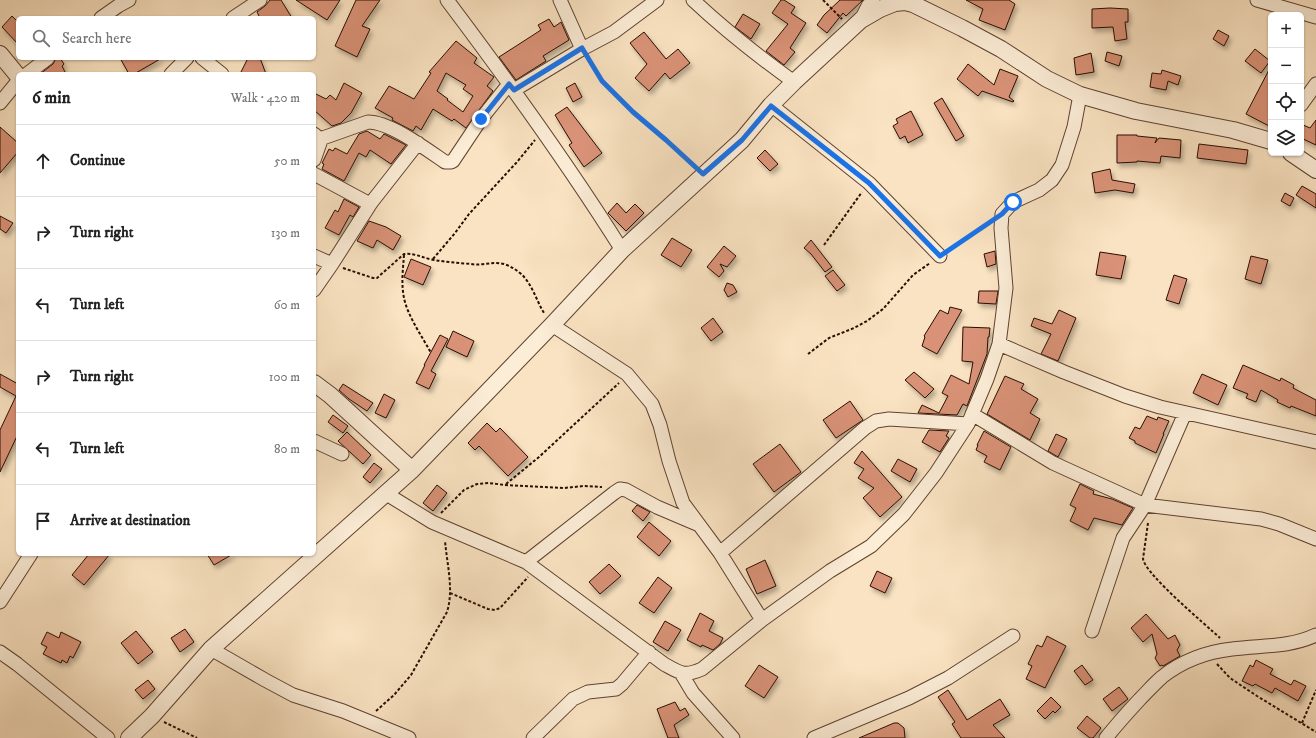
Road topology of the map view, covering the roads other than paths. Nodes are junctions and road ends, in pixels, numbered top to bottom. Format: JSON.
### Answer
{"nodes":[{"id":1,"x":129,"y":0,"type":"edge"},
{"id":2,"x":260,"y":0,"type":"edge"},
{"id":3,"x":447,"y":0,"type":"edge"},
{"id":4,"x":560,"y":0,"type":"edge"},
{"id":5,"x":657,"y":0,"type":"edge"},
{"id":6,"x":693,"y":0,"type":"edge"},
{"id":7,"x":873,"y":0,"type":"edge"},
{"id":8,"x":1257,"y":0,"type":"edge"},
{"id":9,"x":104,"y":16,"type":"edge"},
{"id":10,"x":236,"y":16,"type":"edge"},
{"id":11,"x":1316,"y":17,"type":"edge"},
{"id":12,"x":857,"y":25,"type":"junction"},
{"id":13,"x":582,"y":48,"type":"junction"},
{"id":14,"x":0,"y":54,"type":"edge"},
{"id":15,"x":45,"y":60,"type":"edge"},
{"id":16,"x":185,"y":60,"type":"edge"},
{"id":17,"x":204,"y":60,"type":"edge"},
{"id":18,"x":30,"y":72,"type":"edge"},
{"id":19,"x":173,"y":72,"type":"edge"},
{"id":20,"x":220,"y":72,"type":"edge"},
{"id":21,"x":16,"y":74,"type":"edge"},
{"id":22,"x":794,"y":82,"type":"junction"},
{"id":23,"x":16,"y":84,"type":"edge"},
{"id":24,"x":1316,"y":84,"type":"edge"},
{"id":25,"x":511,"y":87,"type":"junction"},
{"id":26,"x":1080,"y":95,"type":"junction"},
{"id":27,"x":1304,"y":101,"type":"edge"},
{"id":28,"x":0,"y":103,"type":"edge"},
{"id":29,"x":771,"y":106,"type":"junction"},
{"id":30,"x":317,"y":136,"type":"edge"},
{"id":31,"x":1268,"y":140,"type":"edge"},
{"id":32,"x":418,"y":143,"type":"junction"},
{"id":33,"x":316,"y":154,"type":"edge"},
{"id":34,"x":1295,"y":156,"type":"edge"},
{"id":35,"x":1316,"y":170,"type":"edge"},
{"id":36,"x":316,"y":175,"type":"edge"},
{"id":37,"x":370,"y":204,"type":"junction"},
{"id":38,"x":622,"y":250,"type":"junction"},
{"id":39,"x":940,"y":256,"type":"road end"},
{"id":40,"x":316,"y":257,"type":"edge"},
{"id":41,"x":332,"y":264,"type":"junction"},
{"id":42,"x":316,"y":287,"type":"edge"},
{"id":43,"x":552,"y":325,"type":"junction"},
{"id":44,"x":999,"y":344,"type":"junction"},
{"id":45,"x":316,"y":384,"type":"edge"},
{"id":46,"x":1185,"y":413,"type":"junction"},
{"id":47,"x":970,"y":419,"type":"junction"},
{"id":48,"x":316,"y":442,"type":"edge"},
{"id":49,"x":1316,"y":442,"type":"edge"},
{"id":50,"x":342,"y":454,"type":"dead end"},
{"id":51,"x":412,"y":470,"type":"junction"},
{"id":52,"x":385,"y":493,"type":"junction"},
{"id":53,"x":1148,"y":505,"type":"junction"},
{"id":54,"x":699,"y":524,"type":"junction"},
{"id":55,"x":1316,"y":538,"type":"edge"},
{"id":56,"x":720,"y":553,"type":"junction"},
{"id":57,"x":316,"y":555,"type":"edge"},
{"id":58,"x":29,"y":556,"type":"edge"},
{"id":59,"x":315,"y":556,"type":"edge"},
{"id":60,"x":531,"y":566,"type":"junction"},
{"id":61,"x":5,"y":585,"type":"edge"},
{"id":62,"x":0,"y":602,"type":"edge"},
{"id":63,"x":762,"y":620,"type":"junction"},
{"id":64,"x":1092,"y":631,"type":"dead end"},
{"id":65,"x":1316,"y":635,"type":"edge"},
{"id":66,"x":1013,"y":636,"type":"dead end"},
{"id":67,"x":211,"y":650,"type":"junction"},
{"id":68,"x":0,"y":652,"type":"edge"},
{"id":69,"x":649,"y":652,"type":"junction"},
{"id":70,"x":682,"y":673,"type":"junction"},
{"id":71,"x":108,"y":738,"type":"edge"},
{"id":72,"x":129,"y":738,"type":"edge"},
{"id":73,"x":409,"y":738,"type":"edge"},
{"id":74,"x":533,"y":738,"type":"edge"},
{"id":75,"x":733,"y":738,"type":"edge"},
{"id":76,"x":814,"y":738,"type":"edge"},
{"id":77,"x":1106,"y":738,"type":"edge"}],
"edges":[{"from":1,"to":9,"type":"street"},
{"from":2,"to":10,"type":"street"},
{"from":3,"to":25,"type":"street"},
{"from":4,"to":13,"type":"street"},
{"from":5,"to":13,"type":"street"},
{"from":6,"to":22,"type":"street"},
{"from":7,"to":12,"type":"street"},
{"from":8,"to":11,"type":"street"},
{"from":12,"to":22,"type":"street"},
{"from":12,"to":26,"type":"street"},
{"from":13,"to":25,"type":"street"},
{"from":14,"to":21,"type":"street"},
{"from":15,"to":18,"type":"street"},
{"from":16,"to":19,"type":"street"},
{"from":17,"to":20,"type":"street"},
{"from":22,"to":29,"type":"street"},
{"from":23,"to":28,"type":"street"},
{"from":24,"to":27,"type":"street"},
{"from":25,"to":32,"type":"street"},
{"from":25,"to":38,"type":"street"},
{"from":26,"to":31,"type":"street"},
{"from":26,"to":44,"type":"street"},
{"from":29,"to":38,"type":"street"},
{"from":29,"to":39,"type":"street"},
{"from":30,"to":32,"type":"street"},
{"from":30,"to":33,"type":"street"},
{"from":32,"to":37,"type":"street"},
{"from":34,"to":35,"type":"street"},
{"from":36,"to":37,"type":"street"},
{"from":37,"to":41,"type":"street"},
{"from":38,"to":43,"type":"street"},
{"from":40,"to":41,"type":"street"},
{"from":41,"to":42,"type":"street"},
{"from":43,"to":51,"type":"street"},
{"from":43,"to":54,"type":"street"},
{"from":44,"to":46,"type":"street"},
{"from":44,"to":47,"type":"street"},
{"from":45,"to":51,"type":"street"},
{"from":46,"to":49,"type":"street"},
{"from":46,"to":53,"type":"street"},
{"from":47,"to":53,"type":"street"},
{"from":47,"to":56,"type":"street"},
{"from":47,"to":63,"type":"street"},
{"from":48,"to":50,"type":"street"},
{"from":51,"to":52,"type":"street"},
{"from":52,"to":57,"type":"street"},
{"from":52,"to":60,"type":"street"},
{"from":53,"to":55,"type":"street"},
{"from":53,"to":64,"type":"street"},
{"from":54,"to":56,"type":"street"},
{"from":54,"to":60,"type":"street"},
{"from":56,"to":63,"type":"street"},
{"from":58,"to":61,"type":"street"},
{"from":59,"to":67,"type":"street"},
{"from":60,"to":69,"type":"street"},
{"from":61,"to":62,"type":"street"},
{"from":63,"to":70,"type":"street"},
{"from":65,"to":77,"type":"street"},
{"from":66,"to":76,"type":"street"},
{"from":67,"to":72,"type":"street"},
{"from":67,"to":73,"type":"street"},
{"from":68,"to":71,"type":"street"},
{"from":69,"to":70,"type":"street"},
{"from":69,"to":74,"type":"street"},
{"from":70,"to":75,"type":"street"}]}
